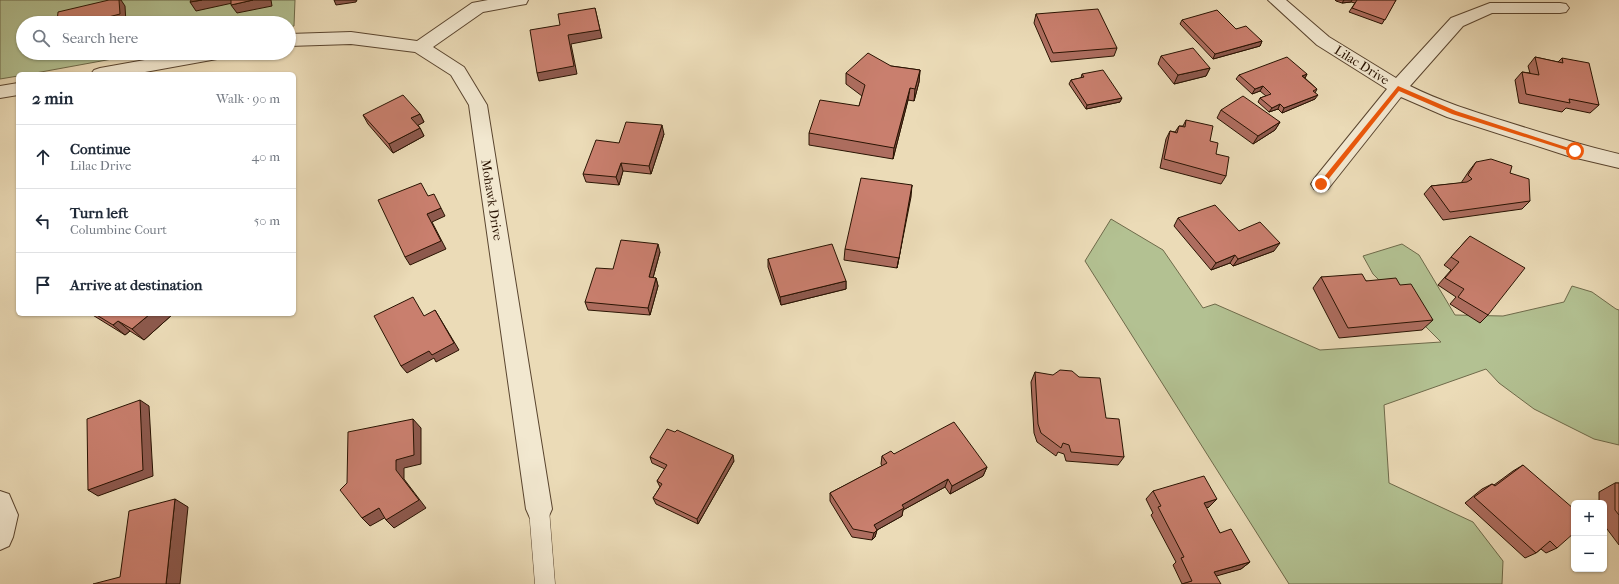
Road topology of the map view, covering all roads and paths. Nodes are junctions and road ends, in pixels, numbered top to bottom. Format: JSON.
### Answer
{"nodes":[{"id":1,"x":520,"y":0,"type":"edge"},
{"id":2,"x":1276,"y":0,"type":"edge"},
{"id":3,"x":1560,"y":8,"type":"dead end"},
{"id":4,"x":296,"y":40,"type":"edge"},
{"id":5,"x":420,"y":47,"type":"junction"},
{"id":6,"x":178,"y":60,"type":"edge"},
{"id":7,"x":111,"y":72,"type":"edge"},
{"id":8,"x":1398,"y":88,"type":"junction"},
{"id":9,"x":16,"y":89,"type":"edge"},
{"id":10,"x":0,"y":92,"type":"edge"},
{"id":11,"x":1619,"y":161,"type":"edge"},
{"id":12,"x":1321,"y":184,"type":"dead end"},
{"id":13,"x":0,"y":503,"type":"edge"},
{"id":14,"x":539,"y":509,"type":"joint"},
{"id":15,"x":0,"y":537,"type":"edge"},
{"id":16,"x":545,"y":584,"type":"edge"}],
"edges":[{"from":1,"to":5,"type":"street"},
{"from":2,"to":8,"type":"street","name":"Lilac Drive"},
{"from":3,"to":8,"type":"street"},
{"from":4,"to":5,"type":"street","name":"Mohawk Drive"},
{"from":5,"to":14,"type":"street","name":"Mohawk Drive"},
{"from":6,"to":7,"type":"street"},
{"from":8,"to":11,"type":"street","name":"Lilac Drive"},
{"from":8,"to":12,"type":"street"},
{"from":9,"to":10,"type":"street"},
{"from":13,"to":15,"type":"street"},
{"from":14,"to":16,"type":"lane"}]}
